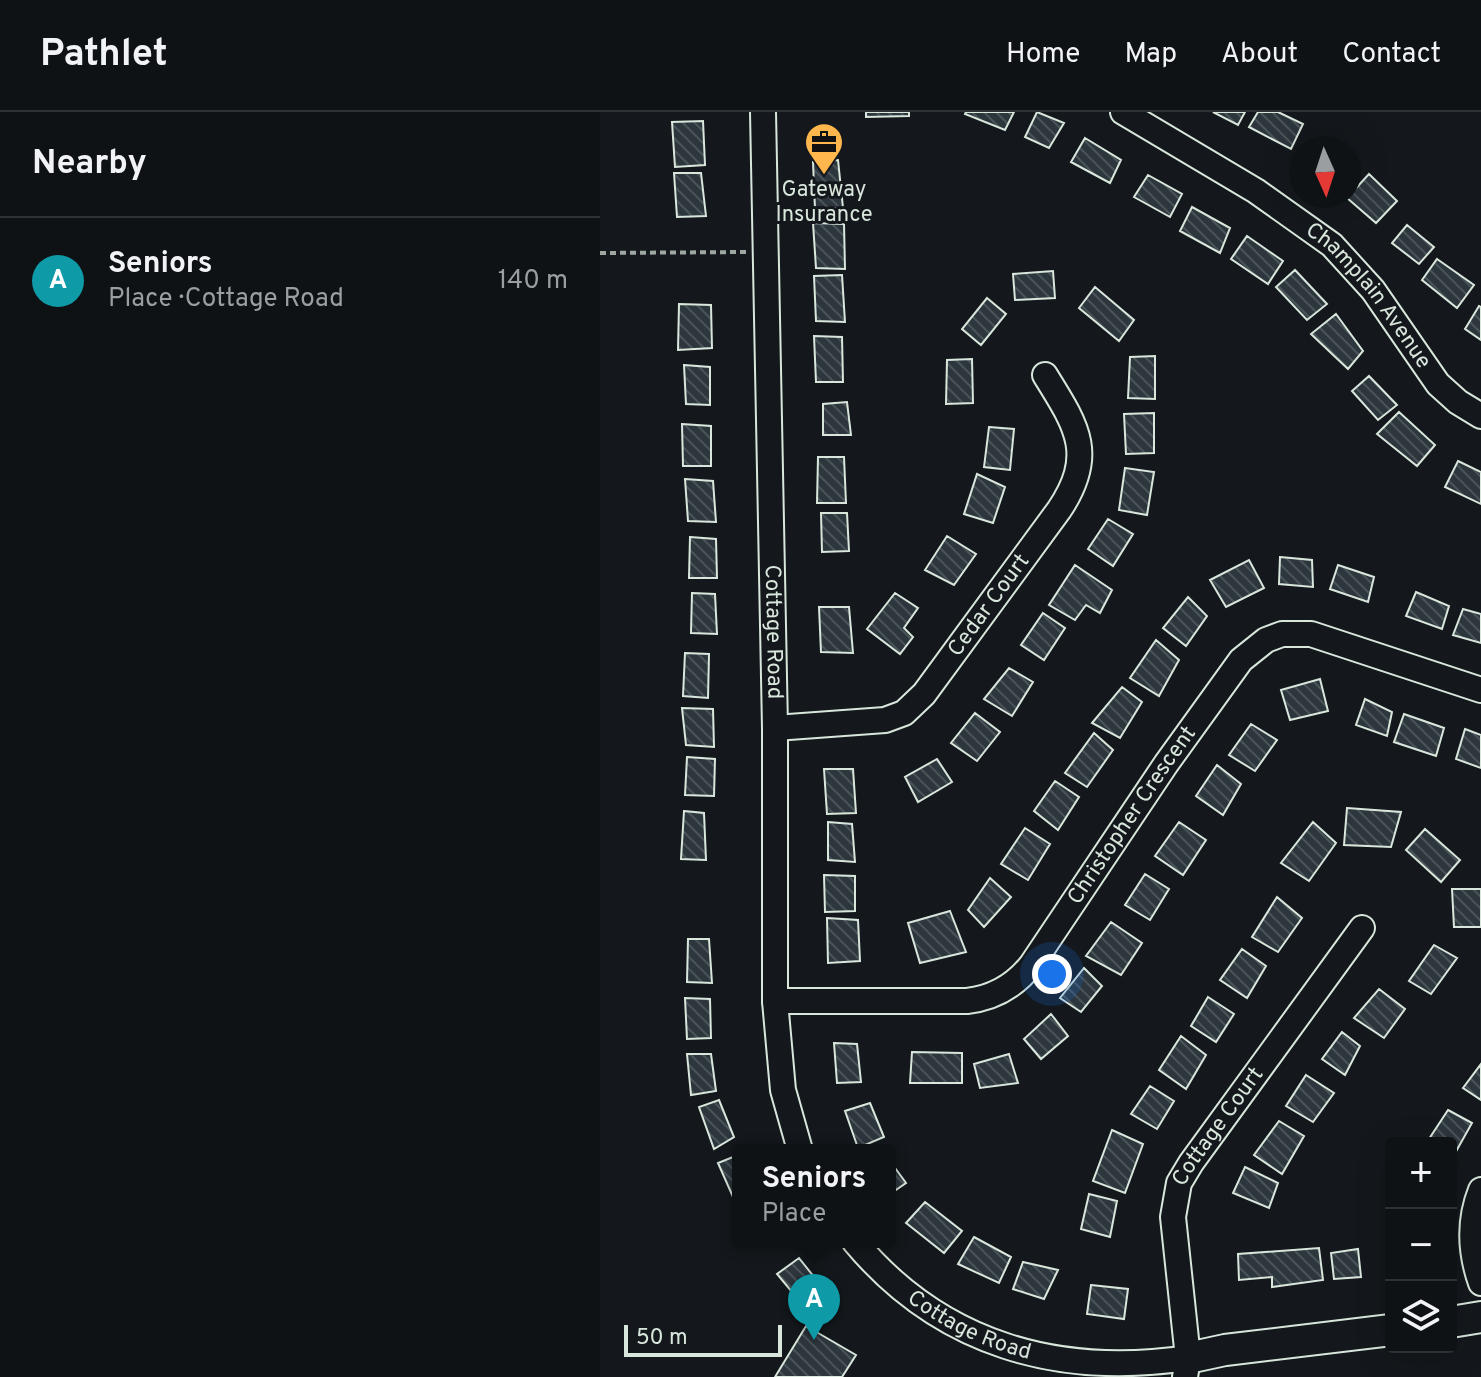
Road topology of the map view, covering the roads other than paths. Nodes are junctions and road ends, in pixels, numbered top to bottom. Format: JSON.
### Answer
{"nodes":[{"id":1,"x":763,"y":112,"type":"edge"},
{"id":2,"x":1123,"y":112,"type":"edge"},
{"id":3,"x":1045,"y":375,"type":"dead end"},
{"id":4,"x":1481,"y":416,"type":"edge"},
{"id":5,"x":1481,"y":690,"type":"edge"},
{"id":6,"x":775,"y":728,"type":"junction"},
{"id":7,"x":1362,"y":928,"type":"dead end"},
{"id":8,"x":775,"y":1001,"type":"junction"},
{"id":9,"x":798,"y":1144,"type":"edge"},
{"id":10,"x":1481,"y":1190,"type":"edge"},
{"id":11,"x":861,"y":1248,"type":"edge"},
{"id":12,"x":1481,"y":1283,"type":"edge"},
{"id":13,"x":1481,"y":1317,"type":"edge"},
{"id":14,"x":1457,"y":1321,"type":"edge"},
{"id":15,"x":1385,"y":1331,"type":"edge"},
{"id":16,"x":1186,"y":1368,"type":"edge"}],
"edges":[{"from":1,"to":6,"type":"street","name":"Cottage Road"},
{"from":2,"to":4,"type":"street","name":"Champlain Avenue"},
{"from":3,"to":6,"type":"street","name":"Cedar Court"},
{"from":5,"to":8,"type":"street","name":"Christopher Crescent"},
{"from":6,"to":8,"type":"street","name":"Cottage Road"},
{"from":7,"to":16,"type":"street","name":"Cottage Court"},
{"from":8,"to":9,"type":"street","name":"Cottage Road"},
{"from":10,"to":12,"type":"street"},
{"from":11,"to":16,"type":"street","name":"Cottage Road"},
{"from":13,"to":14,"type":"main road"},
{"from":15,"to":16,"type":"main road","name":"Cottage Road"}]}
